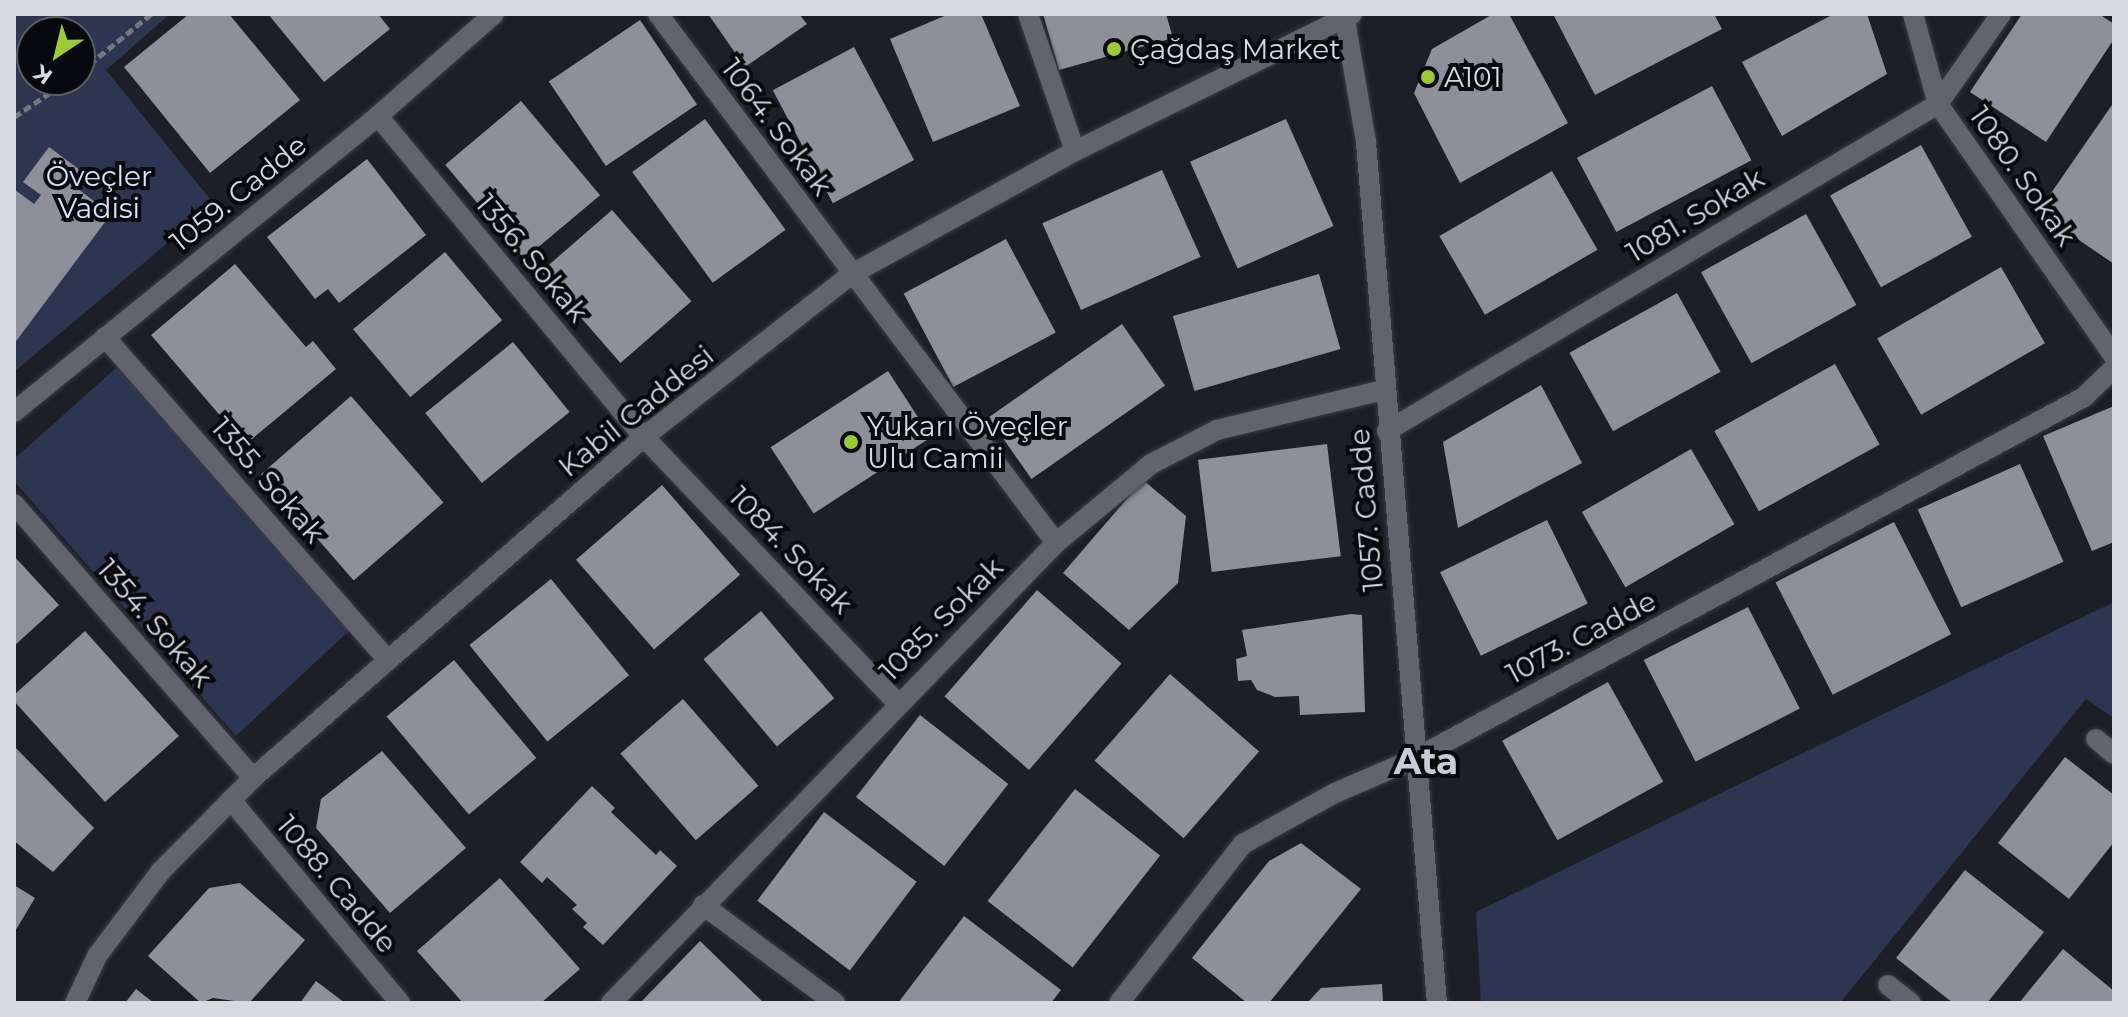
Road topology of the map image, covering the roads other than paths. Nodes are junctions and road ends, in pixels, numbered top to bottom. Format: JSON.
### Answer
{"nodes":[{"id":1,"x":494,"y":14,"type":"edge"},
{"id":2,"x":658,"y":14,"type":"edge"},
{"id":3,"x":1028,"y":14,"type":"edge"},
{"id":4,"x":1913,"y":14,"type":"edge"},
{"id":5,"x":2001,"y":14,"type":"edge"},
{"id":6,"x":1347,"y":15,"type":"edge"},
{"id":7,"x":1938,"y":104,"type":"junction"},
{"id":8,"x":378,"y":116,"type":"junction"},
{"id":9,"x":1075,"y":151,"type":"junction"},
{"id":10,"x":852,"y":274,"type":"junction"},
{"id":11,"x":105,"y":337,"type":"junction"},
{"id":12,"x":2114,"y":356,"type":"edge"},
{"id":13,"x":2114,"y":368,"type":"edge"},
{"id":14,"x":1384,"y":390,"type":"junction"},
{"id":15,"x":14,"y":412,"type":"edge"},
{"id":16,"x":1387,"y":431,"type":"junction"},
{"id":17,"x":644,"y":437,"type":"junction"},
{"id":18,"x":14,"y":504,"type":"edge"},
{"id":19,"x":1056,"y":543,"type":"junction"},
{"id":20,"x":388,"y":660,"type":"junction"},
{"id":21,"x":897,"y":703,"type":"junction"},
{"id":22,"x":2096,"y":739,"type":"dead end"},
{"id":23,"x":2114,"y":754,"type":"edge"},
{"id":24,"x":1418,"y":757,"type":"junction"},
{"id":25,"x":253,"y":778,"type":"junction"},
{"id":26,"x":231,"y":800,"type":"junction"},
{"id":27,"x":703,"y":905,"type":"junction"},
{"id":28,"x":1888,"y":985,"type":"dead end"},
{"id":29,"x":75,"y":1003,"type":"edge"},
{"id":30,"x":400,"y":1003,"type":"edge"},
{"id":31,"x":611,"y":1003,"type":"edge"},
{"id":32,"x":835,"y":1003,"type":"edge"},
{"id":33,"x":1119,"y":1003,"type":"edge"},
{"id":34,"x":1437,"y":1003,"type":"edge"},
{"id":35,"x":1911,"y":1003,"type":"edge"}],
"edges":[{"from":1,"to":8,"type":"street","name":"1059. Cadde"},
{"from":2,"to":10,"type":"street","name":"1064. Sokak"},
{"from":3,"to":9,"type":"street"},
{"from":4,"to":7,"type":"street","name":"1080. Sokak"},
{"from":5,"to":7,"type":"street","name":"1081. Sokak"},
{"from":6,"to":9,"type":"street","name":"Kabil Caddesi"},
{"from":6,"to":14,"type":"street","name":"1057. Cadde"},
{"from":7,"to":12,"type":"street","name":"1080. Sokak"},
{"from":7,"to":16,"type":"street","name":"1081. Sokak"},
{"from":8,"to":11,"type":"street","name":"1059. Cadde"},
{"from":8,"to":17,"type":"street","name":"1356. Sokak"},
{"from":9,"to":10,"type":"street","name":"Kabil Caddesi"},
{"from":10,"to":17,"type":"street","name":"Kabil Caddesi"},
{"from":10,"to":19,"type":"street","name":"1064. Sokak"},
{"from":11,"to":15,"type":"street","name":"1059. Cadde"},
{"from":11,"to":20,"type":"street","name":"1355. Sokak"},
{"from":13,"to":24,"type":"street","name":"1073. Cadde"},
{"from":14,"to":16,"type":"street","name":"1057. Cadde"},
{"from":14,"to":19,"type":"street","name":"1085. Sokak"},
{"from":16,"to":24,"type":"street","name":"1057. Cadde"},
{"from":17,"to":20,"type":"street","name":"Kabil Caddesi"},
{"from":17,"to":21,"type":"street","name":"1084. Sokak"},
{"from":18,"to":25,"type":"street","name":"1354. Sokak"},
{"from":19,"to":21,"type":"street","name":"1085. Sokak"},
{"from":20,"to":25,"type":"street","name":"Kabil Caddesi"},
{"from":21,"to":27,"type":"street","name":"1085. Sokak"},
{"from":22,"to":23,"type":"street"},
{"from":24,"to":33,"type":"street","name":"1073. Cadde"},
{"from":24,"to":34,"type":"street","name":"1057. Cadde"},
{"from":25,"to":26,"type":"street","name":"Kabil Caddesi"},
{"from":26,"to":29,"type":"street","name":"Kabil Caddesi"},
{"from":26,"to":30,"type":"street","name":"1088. Cadde"},
{"from":27,"to":31,"type":"street","name":"1085. Sokak"},
{"from":27,"to":32,"type":"street"},
{"from":28,"to":35,"type":"street"}]}
